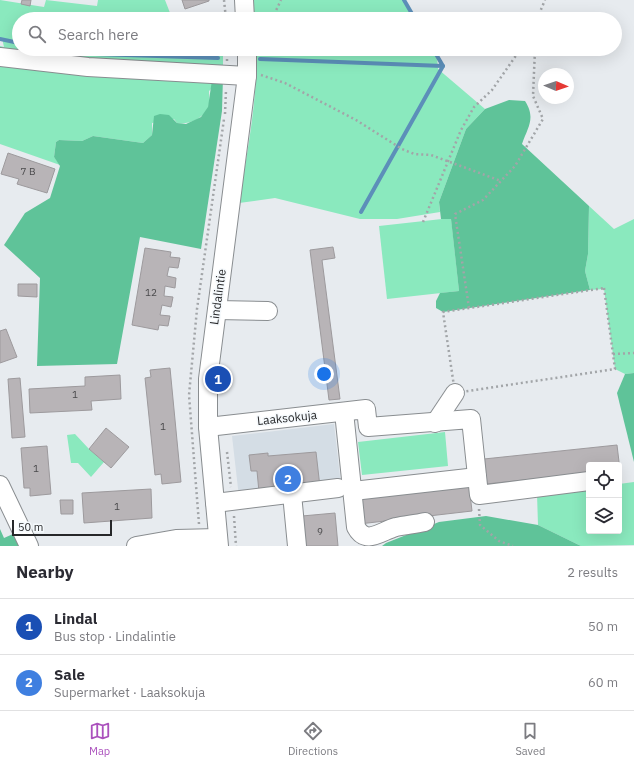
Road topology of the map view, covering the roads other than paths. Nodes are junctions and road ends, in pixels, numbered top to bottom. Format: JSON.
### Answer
{"nodes":[{"id":1,"x":244,"y":0,"type":"edge"},
{"id":2,"x":245,"y":12,"type":"edge"},
{"id":3,"x":247,"y":56,"type":"edge"},
{"id":4,"x":0,"y":57,"type":"edge"},
{"id":5,"x":248,"y":73,"type":"junction"},
{"id":6,"x":217,"y":310,"type":"junction"},
{"id":7,"x":268,"y":311,"type":"dead end"},
{"id":8,"x":455,"y":392,"type":"road end"},
{"id":9,"x":344,"y":412,"type":"junction"},
{"id":10,"x":435,"y":423,"type":"junction"},
{"id":11,"x":208,"y":427,"type":"junction"},
{"id":12,"x":477,"y":477,"type":"junction"},
{"id":13,"x":586,"y":481,"type":"edge"},
{"id":14,"x":0,"y":485,"type":"edge"},
{"id":15,"x":345,"y":490,"type":"junction"},
{"id":16,"x":292,"y":494,"type":"junction"},
{"id":17,"x":215,"y":502,"type":"junction"},
{"id":18,"x":425,"y":522,"type":"dead end"},
{"id":19,"x":219,"y":542,"type":"edge"},
{"id":20,"x":29,"y":546,"type":"edge"},
{"id":21,"x":136,"y":546,"type":"edge"},
{"id":22,"x":298,"y":546,"type":"edge"}],
"edges":[{"from":1,"to":2,"type":"street"},
{"from":3,"to":5,"type":"street","name":"Lindalintie"},
{"from":4,"to":5,"type":"street"},
{"from":5,"to":6,"type":"street","name":"Lindalintie"},
{"from":6,"to":7,"type":"street"},
{"from":6,"to":11,"type":"street","name":"Lindalintie"},
{"from":8,"to":10,"type":"street"},
{"from":9,"to":10,"type":"street","name":"Laaksokuja"},
{"from":9,"to":11,"type":"street","name":"Laaksokuja"},
{"from":9,"to":15,"type":"street"},
{"from":10,"to":12,"type":"street"},
{"from":11,"to":17,"type":"street","name":"Lindalintie"},
{"from":12,"to":13,"type":"street"},
{"from":12,"to":15,"type":"street"},
{"from":14,"to":20,"type":"street"},
{"from":15,"to":16,"type":"street"},
{"from":15,"to":18,"type":"street"},
{"from":16,"to":17,"type":"street"},
{"from":16,"to":22,"type":"street"},
{"from":17,"to":19,"type":"street","name":"Lindalintie"},
{"from":19,"to":21,"type":"street"}]}
